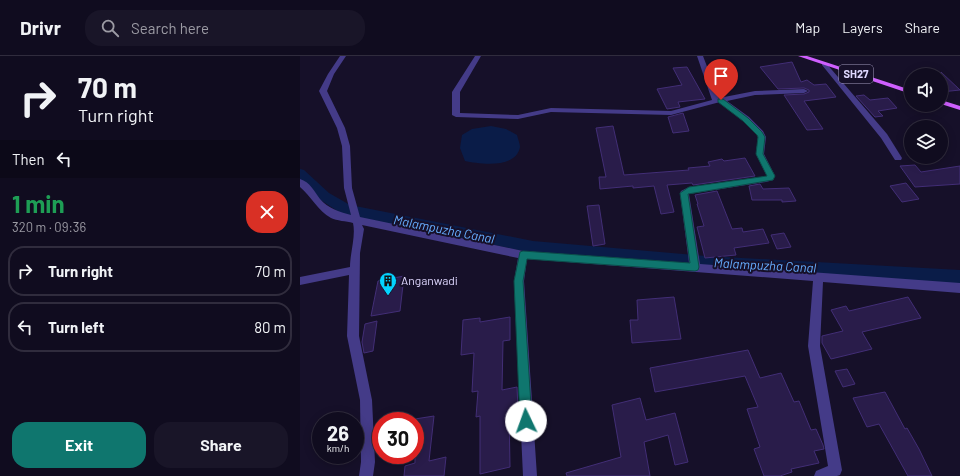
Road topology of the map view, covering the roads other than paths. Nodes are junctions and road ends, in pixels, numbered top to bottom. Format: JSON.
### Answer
{"nodes":[{"id":1,"x":343,"y":56,"type":"edge"},
{"id":2,"x":478,"y":56,"type":"edge"},
{"id":3,"x":700,"y":56,"type":"edge"},
{"id":4,"x":800,"y":56,"type":"edge"},
{"id":5,"x":824,"y":64,"type":"junction"},
{"id":6,"x":904,"y":90,"type":"edge"},
{"id":7,"x":804,"y":92,"type":"dead end"},
{"id":8,"x":718,"y":101,"type":"junction"},
{"id":9,"x":948,"y":104,"type":"edge"},
{"id":10,"x":960,"y":108,"type":"edge"},
{"id":11,"x":898,"y":158,"type":"dead end"},
{"id":12,"x":300,"y":182,"type":"edge"},
{"id":13,"x":355,"y":213,"type":"junction"},
{"id":14,"x":523,"y":255,"type":"junction"},
{"id":15,"x":695,"y":267,"type":"junction"},
{"id":16,"x":355,"y":270,"type":"junction"},
{"id":17,"x":818,"y":278,"type":"junction"},
{"id":18,"x":300,"y":280,"type":"edge"},
{"id":19,"x":960,"y":288,"type":"edge"},
{"id":20,"x":366,"y":476,"type":"edge"},
{"id":21,"x":530,"y":476,"type":"edge"},
{"id":22,"x":821,"y":476,"type":"edge"}],
"edges":[{"from":1,"to":13,"type":"street"},
{"from":2,"to":8,"type":"street"},
{"from":3,"to":8,"type":"street"},
{"from":4,"to":5,"type":"main road","number":"SH27"},
{"from":5,"to":6,"type":"main road","number":"SH27"},
{"from":5,"to":11,"type":"street"},
{"from":7,"to":8,"type":"street"},
{"from":8,"to":15,"type":"street"},
{"from":9,"to":10,"type":"main road"},
{"from":12,"to":13,"type":"street"},
{"from":13,"to":14,"type":"street"},
{"from":13,"to":16,"type":"street"},
{"from":14,"to":15,"type":"street"},
{"from":14,"to":21,"type":"street"},
{"from":15,"to":17,"type":"street"},
{"from":16,"to":18,"type":"street"},
{"from":16,"to":20,"type":"street"},
{"from":17,"to":19,"type":"street"},
{"from":17,"to":22,"type":"street"}]}
